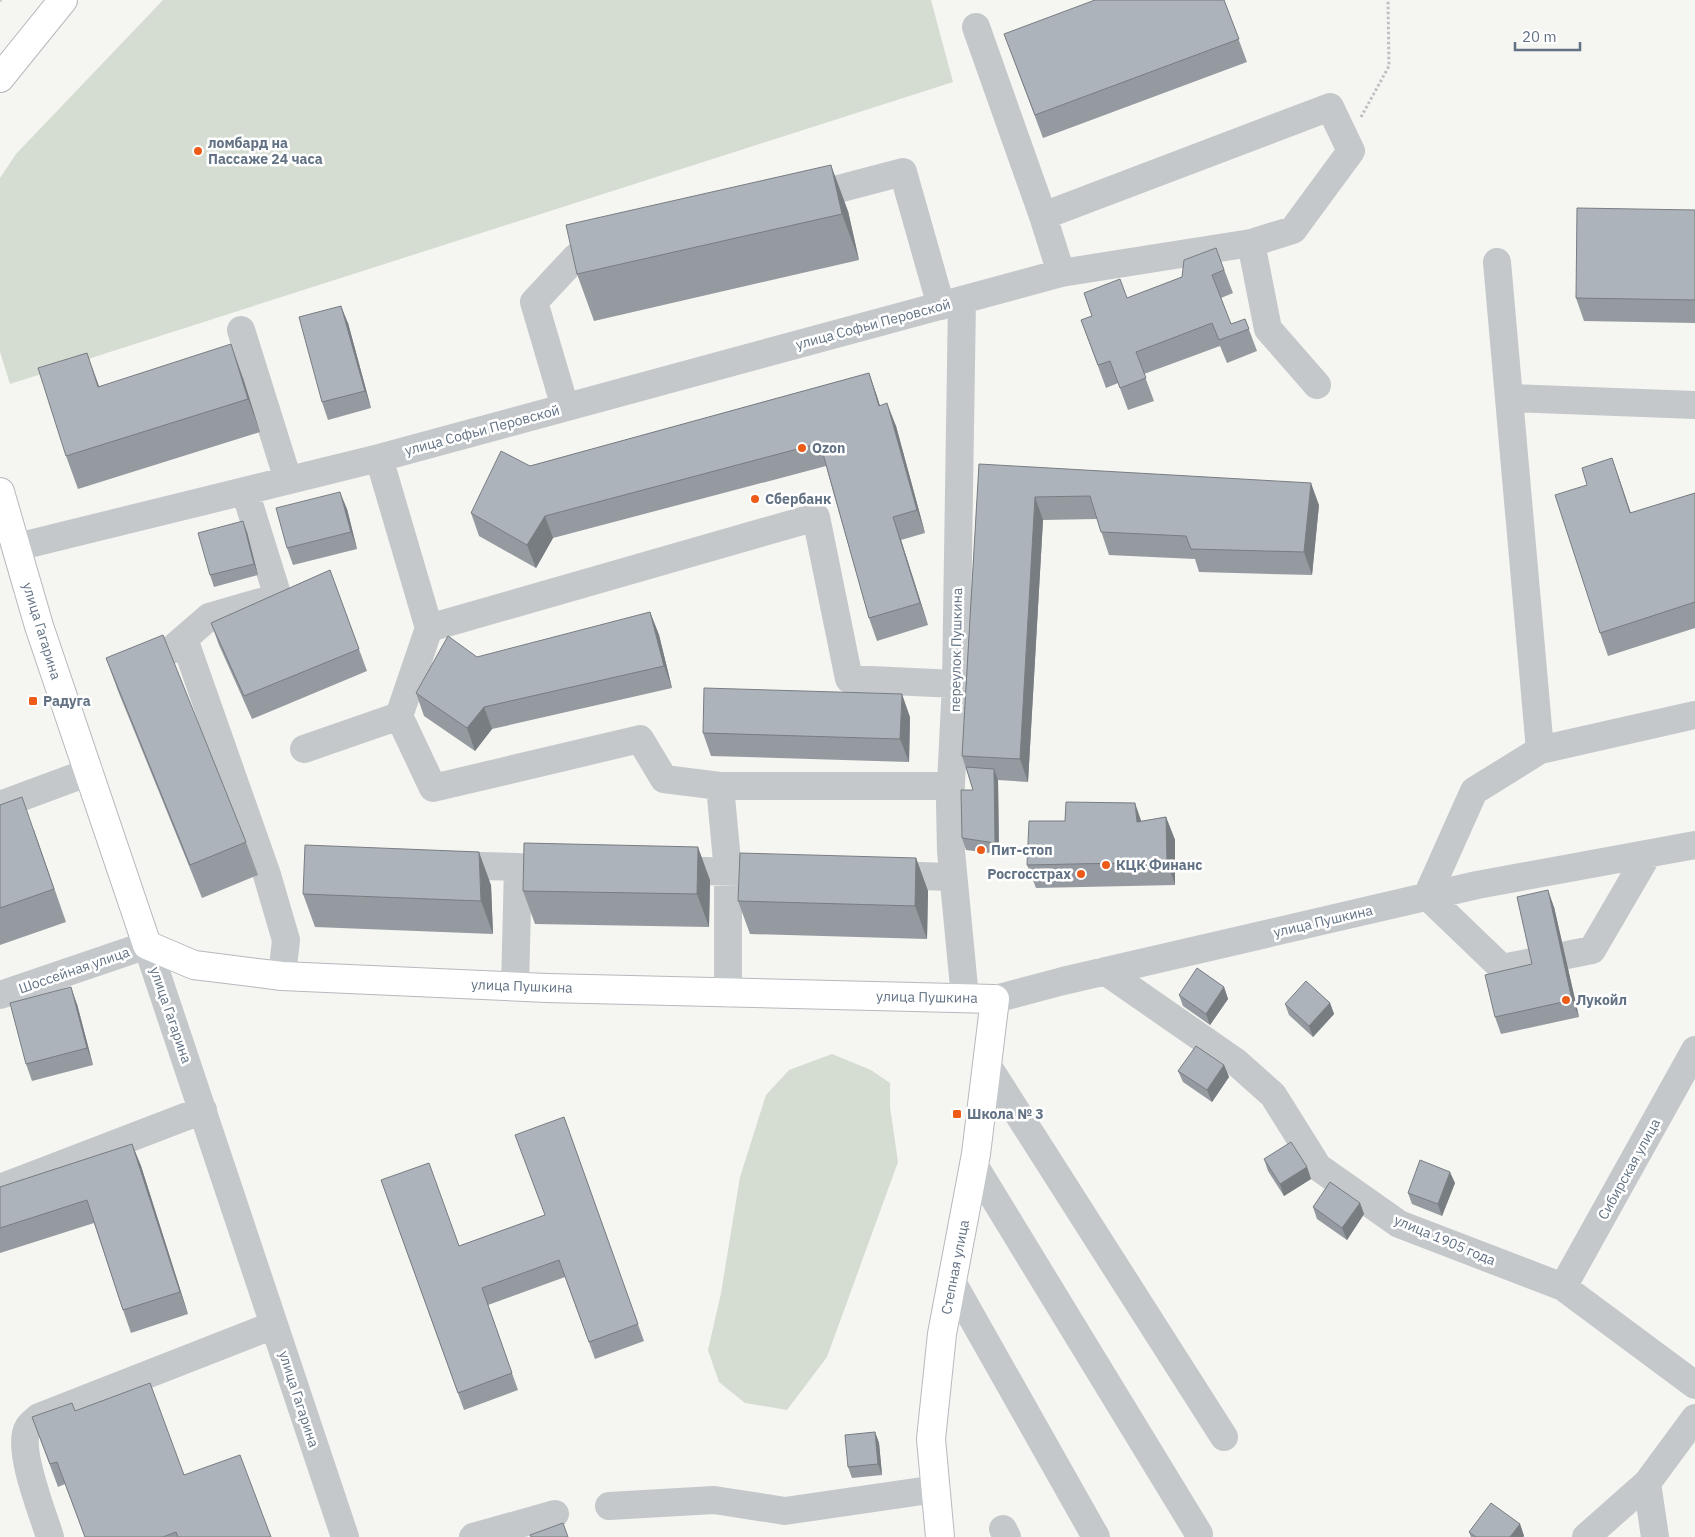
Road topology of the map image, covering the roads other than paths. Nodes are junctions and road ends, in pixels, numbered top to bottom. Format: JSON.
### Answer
{"nodes":[{"id":1,"x":62,"y":0,"type":"edge"},
{"id":2,"x":976,"y":27,"type":"dead end"},
{"id":3,"x":0,"y":78,"type":"edge"},
{"id":4,"x":778,"y":204,"type":"edge"},
{"id":5,"x":1043,"y":216,"type":"junction"},
{"id":6,"x":634,"y":242,"type":"edge"},
{"id":7,"x":1250,"y":243,"type":"junction"},
{"id":8,"x":1498,"y":262,"type":"dead end"},
{"id":9,"x":1061,"y":274,"type":"junction"},
{"id":10,"x":951,"y":303,"type":"junction"},
{"id":11,"x":241,"y":330,"type":"dead end"},
{"id":12,"x":1317,"y":385,"type":"dead end"},
{"id":13,"x":1510,"y":398,"type":"junction"},
{"id":14,"x":1695,"y":405,"type":"edge"},
{"id":15,"x":564,"y":408,"type":"junction"},
{"id":16,"x":379,"y":458,"type":"junction"},
{"id":17,"x":288,"y":480,"type":"junction"},
{"id":18,"x":245,"y":491,"type":"junction"},
{"id":19,"x":0,"y":492,"type":"edge"},
{"id":20,"x":8,"y":548,"type":"edge"},
{"id":21,"x":429,"y":628,"type":"junction"},
{"id":22,"x":184,"y":639,"type":"junction"},
{"id":23,"x":159,"y":660,"type":"edge"},
{"id":24,"x":956,"y":684,"type":"junction"},
{"id":25,"x":1695,"y":715,"type":"edge"},
{"id":26,"x":399,"y":716,"type":"junction"},
{"id":27,"x":304,"y":749,"type":"dead end"},
{"id":28,"x":1540,"y":750,"type":"junction"},
{"id":29,"x":89,"y":772,"type":"junction"},
{"id":30,"x":720,"y":786,"type":"junction"},
{"id":31,"x":951,"y":786,"type":"junction"},
{"id":32,"x":0,"y":805,"type":"edge"},
{"id":33,"x":1695,"y":845,"type":"edge"},
{"id":34,"x":1648,"y":854,"type":"junction"},
{"id":35,"x":423,"y":864,"type":"edge"},
{"id":36,"x":518,"y":867,"type":"junction"},
{"id":37,"x":588,"y":868,"type":"edge"},
{"id":38,"x":648,"y":870,"type":"edge"},
{"id":39,"x":728,"y":872,"type":"junction"},
{"id":40,"x":806,"y":874,"type":"edge"},
{"id":41,"x":855,"y":875,"type":"edge"},
{"id":42,"x":953,"y":877,"type":"junction"},
{"id":43,"x":1427,"y":896,"type":"junction"},
{"id":44,"x":147,"y":945,"type":"junction"},
{"id":45,"x":1105,"y":971,"type":"junction"},
{"id":46,"x":282,"y":976,"type":"junction"},
{"id":47,"x":515,"y":986,"type":"junction"},
{"id":48,"x":728,"y":992,"type":"junction"},
{"id":49,"x":0,"y":995,"type":"edge"},
{"id":50,"x":965,"y":998,"type":"junction"},
{"id":51,"x":995,"y":999,"type":"junction"},
{"id":52,"x":1695,"y":1050,"type":"edge"},
{"id":53,"x":987,"y":1065,"type":"junction"},
{"id":54,"x":203,"y":1110,"type":"junction"},
{"id":55,"x":974,"y":1165,"type":"junction"},
{"id":56,"x":0,"y":1188,"type":"edge"},
{"id":57,"x":952,"y":1282,"type":"junction"},
{"id":58,"x":1563,"y":1287,"type":"junction"},
{"id":59,"x":274,"y":1325,"type":"junction"},
{"id":60,"x":1695,"y":1385,"type":"edge"},
{"id":61,"x":1695,"y":1418,"type":"edge"},
{"id":62,"x":1224,"y":1437,"type":"dead end"},
{"id":63,"x":1647,"y":1483,"type":"junction"},
{"id":64,"x":936,"y":1490,"type":"junction"},
{"id":65,"x":609,"y":1506,"type":"dead end"},
{"id":66,"x":555,"y":1514,"type":"dead end"},
{"id":67,"x":1199,"y":1534,"type":"dead end"},
{"id":68,"x":50,"y":1537,"type":"edge"},
{"id":69,"x":345,"y":1537,"type":"edge"},
{"id":70,"x":473,"y":1537,"type":"edge"},
{"id":71,"x":940,"y":1537,"type":"edge"},
{"id":72,"x":1096,"y":1537,"type":"edge"},
{"id":73,"x":1586,"y":1537,"type":"edge"},
{"id":74,"x":1655,"y":1537,"type":"edge"}],
"edges":[{"from":1,"to":3,"type":"main road"},
{"from":2,"to":5,"type":"street"},
{"from":4,"to":10,"type":"street","name":"переулок Пушкина"},
{"from":5,"to":7,"type":"street","name":"улица Софьи Перовской"},
{"from":5,"to":9,"type":"street"},
{"from":6,"to":15,"type":"street"},
{"from":7,"to":9,"type":"street","name":"улица Софьи Перовской"},
{"from":7,"to":12,"type":"street"},
{"from":8,"to":13,"type":"street"},
{"from":9,"to":10,"type":"street","name":"улица Софьи Перовской"},
{"from":10,"to":15,"type":"street","name":"улица Софьи Перовской"},
{"from":10,"to":24,"type":"street","name":"переулок Пушкина"},
{"from":11,"to":17,"type":"street"},
{"from":13,"to":14,"type":"street"},
{"from":13,"to":28,"type":"street"},
{"from":15,"to":16,"type":"street","name":"улица Софьи Перовской"},
{"from":16,"to":17,"type":"street","name":"улица Софьи Перовской"},
{"from":16,"to":21,"type":"street"},
{"from":17,"to":18,"type":"street","name":"улица Софьи Перовской"},
{"from":18,"to":20,"type":"street","name":"улица Софьи Перовской"},
{"from":18,"to":22,"type":"street"},
{"from":19,"to":20,"type":"main road","name":"улица Гагарина"},
{"from":20,"to":29,"type":"main road","name":"улица Гагарина"},
{"from":21,"to":24,"type":"street"},
{"from":21,"to":26,"type":"street"},
{"from":22,"to":23,"type":"street"},
{"from":22,"to":46,"type":"street"},
{"from":24,"to":31,"type":"street","name":"переулок Пушкина"},
{"from":25,"to":28,"type":"street"},
{"from":26,"to":27,"type":"street"},
{"from":26,"to":30,"type":"street"},
{"from":28,"to":43,"type":"street"},
{"from":29,"to":32,"type":"street"},
{"from":29,"to":44,"type":"main road","name":"улица Гагарина"},
{"from":30,"to":31,"type":"street"},
{"from":30,"to":39,"type":"street"},
{"from":31,"to":42,"type":"street","name":"переулок Пушкина"},
{"from":33,"to":34,"type":"street","name":"улица Пушкина"},
{"from":34,"to":43,"type":"street","name":"улица Пушкина"},
{"from":34,"to":43,"type":"street"},
{"from":35,"to":36,"type":"street"},
{"from":36,"to":37,"type":"street"},
{"from":36,"to":47,"type":"street"},
{"from":38,"to":39,"type":"street"},
{"from":39,"to":40,"type":"street"},
{"from":39,"to":48,"type":"street"},
{"from":41,"to":42,"type":"street"},
{"from":42,"to":50,"type":"street","name":"переулок Пушкина"},
{"from":43,"to":45,"type":"street","name":"улица Пушкина"},
{"from":44,"to":46,"type":"main road","name":"улица Пушкина"},
{"from":44,"to":49,"type":"street","name":"Шоссейная улица"},
{"from":44,"to":54,"type":"street","name":"улица Гагарина"},
{"from":45,"to":51,"type":"street","name":"улица Пушкина"},
{"from":45,"to":58,"type":"street","name":"улица 1905 года"},
{"from":46,"to":47,"type":"main road","name":"улица Пушкина"},
{"from":47,"to":48,"type":"main road","name":"улица Пушкина"},
{"from":48,"to":50,"type":"main road","name":"улица Пушкина"},
{"from":50,"to":51,"type":"main road","name":"улица Пушкина"},
{"from":51,"to":53,"type":"main road","name":"Степная улица"},
{"from":52,"to":58,"type":"street","name":"Сибирская улица"},
{"from":53,"to":55,"type":"main road","name":"Степная улица"},
{"from":53,"to":62,"type":"street"},
{"from":54,"to":56,"type":"street"},
{"from":54,"to":59,"type":"street","name":"улица Гагарина"},
{"from":55,"to":57,"type":"main road","name":"Степная улица"},
{"from":55,"to":67,"type":"street"},
{"from":57,"to":64,"type":"main road","name":"Степная улица"},
{"from":57,"to":72,"type":"street"},
{"from":58,"to":60,"type":"street","name":"улица 1905 года"},
{"from":59,"to":68,"type":"street"},
{"from":59,"to":69,"type":"street","name":"улица Гагарина"},
{"from":61,"to":63,"type":"street"},
{"from":63,"to":73,"type":"street"},
{"from":63,"to":74,"type":"street"},
{"from":64,"to":65,"type":"street"},
{"from":64,"to":71,"type":"main road","name":"Степная улица"},
{"from":66,"to":70,"type":"street"}]}
